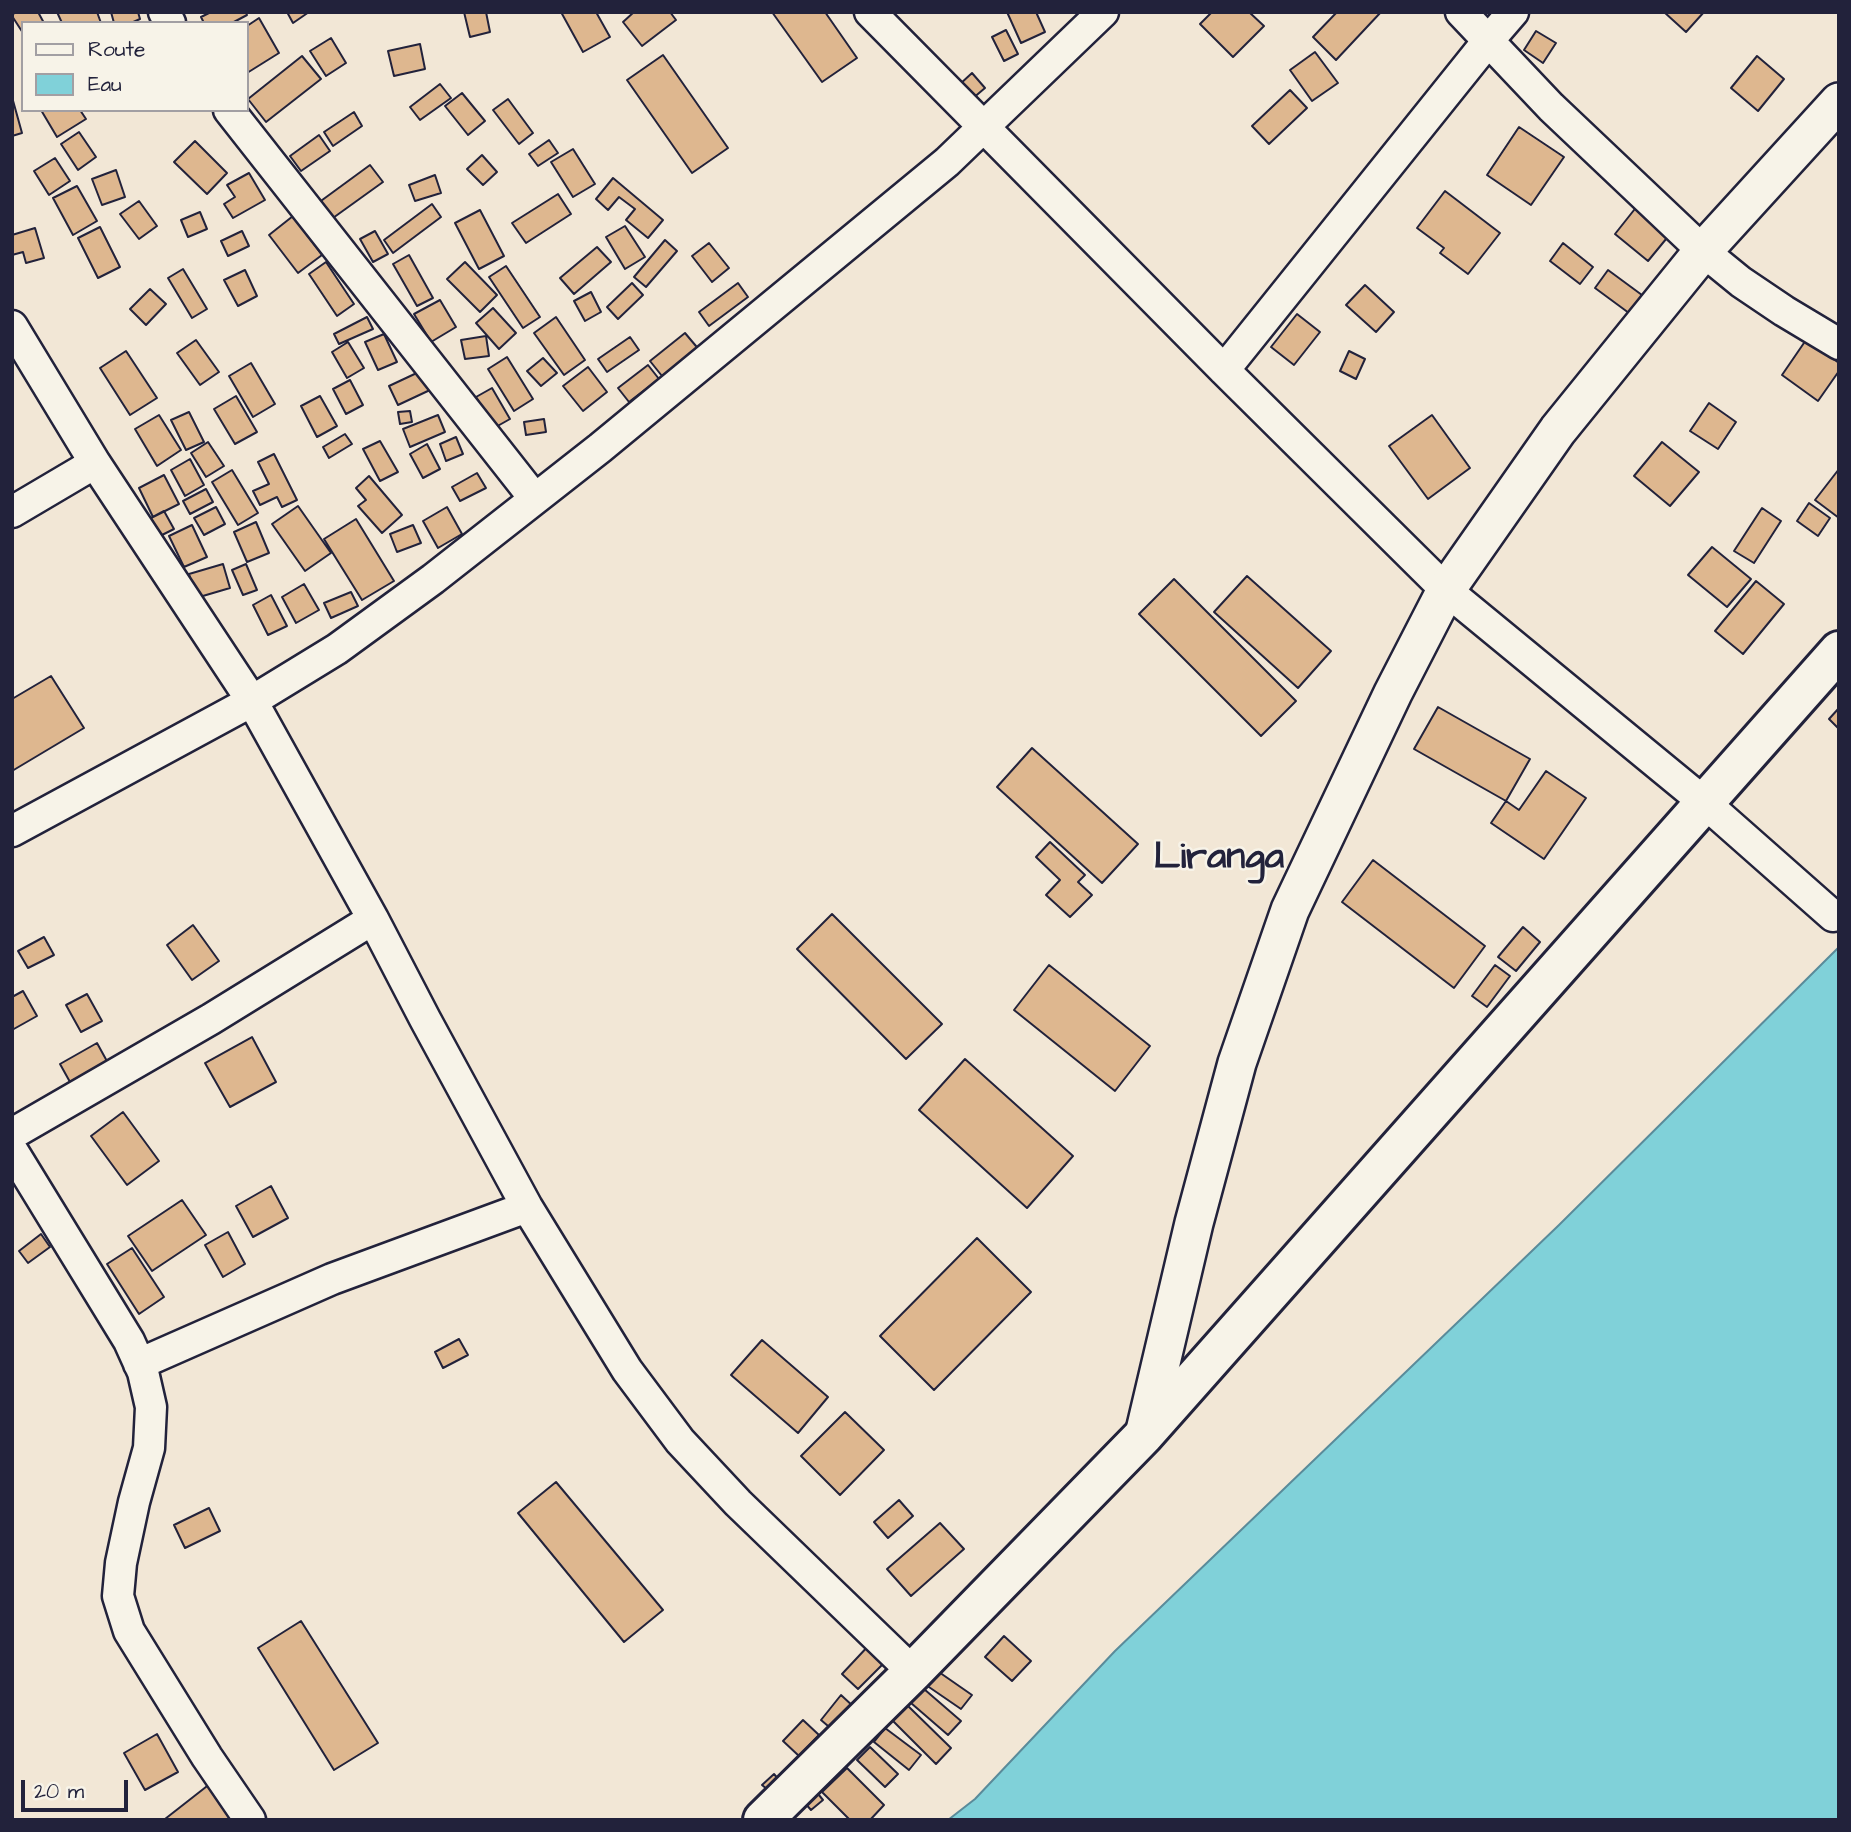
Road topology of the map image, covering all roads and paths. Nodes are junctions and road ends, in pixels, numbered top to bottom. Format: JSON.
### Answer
{"nodes":[{"id":1,"x":870,"y":12,"type":"edge"},
{"id":2,"x":1103,"y":12,"type":"edge"},
{"id":3,"x":1461,"y":12,"type":"edge"},
{"id":4,"x":1513,"y":12,"type":"edge"},
{"id":5,"x":1488,"y":41,"type":"junction"},
{"id":6,"x":1839,"y":102,"type":"edge"},
{"id":7,"x":231,"y":112,"type":"edge"},
{"id":8,"x":982,"y":127,"type":"junction"},
{"id":9,"x":1703,"y":251,"type":"junction"},
{"id":10,"x":12,"y":326,"type":"edge"},
{"id":11,"x":1839,"y":344,"type":"edge"},
{"id":12,"x":1224,"y":370,"type":"junction"},
{"id":13,"x":95,"y":463,"type":"junction"},
{"id":14,"x":535,"y":499,"type":"junction"},
{"id":15,"x":12,"y":512,"type":"edge"},
{"id":16,"x":1446,"y":590,"type":"junction"},
{"id":17,"x":1839,"y":651,"type":"edge"},
{"id":18,"x":252,"y":701,"type":"junction"},
{"id":19,"x":1705,"y":803,"type":"junction"},
{"id":20,"x":12,"y":831,"type":"edge"},
{"id":21,"x":1833,"y":916,"type":"dead end"},
{"id":22,"x":373,"y":919,"type":"junction"},
{"id":23,"x":12,"y":1134,"type":"edge"},
{"id":24,"x":12,"y":1150,"type":"edge"},
{"id":25,"x":527,"y":1207,"type":"junction"},
{"id":26,"x":139,"y":1363,"type":"junction"},
{"id":27,"x":1144,"y":1435,"type":"junction"},
{"id":28,"x":913,"y":1672,"type":"junction"},
{"id":29,"x":250,"y":1820,"type":"edge"},
{"id":30,"x":763,"y":1820,"type":"edge"}],
"edges":[{"from":1,"to":8,"type":"street"},
{"from":2,"to":8,"type":"street"},
{"from":3,"to":5,"type":"street"},
{"from":4,"to":5,"type":"street"},
{"from":5,"to":9,"type":"street"},
{"from":5,"to":12,"type":"street"},
{"from":6,"to":9,"type":"street"},
{"from":7,"to":14,"type":"street"},
{"from":8,"to":12,"type":"street"},
{"from":8,"to":14,"type":"street"},
{"from":9,"to":11,"type":"street"},
{"from":9,"to":16,"type":"street"},
{"from":10,"to":13,"type":"street"},
{"from":12,"to":16,"type":"street"},
{"from":13,"to":15,"type":"street"},
{"from":13,"to":18,"type":"street"},
{"from":14,"to":18,"type":"street"},
{"from":16,"to":19,"type":"street"},
{"from":16,"to":27,"type":"street"},
{"from":17,"to":19,"type":"main road"},
{"from":18,"to":20,"type":"street"},
{"from":18,"to":22,"type":"street"},
{"from":19,"to":21,"type":"street"},
{"from":19,"to":27,"type":"main road"},
{"from":22,"to":23,"type":"street"},
{"from":22,"to":25,"type":"street"},
{"from":24,"to":26,"type":"street"},
{"from":25,"to":26,"type":"street"},
{"from":25,"to":28,"type":"street"},
{"from":26,"to":29,"type":"street"},
{"from":27,"to":28,"type":"main road"},
{"from":28,"to":30,"type":"main road"}]}
